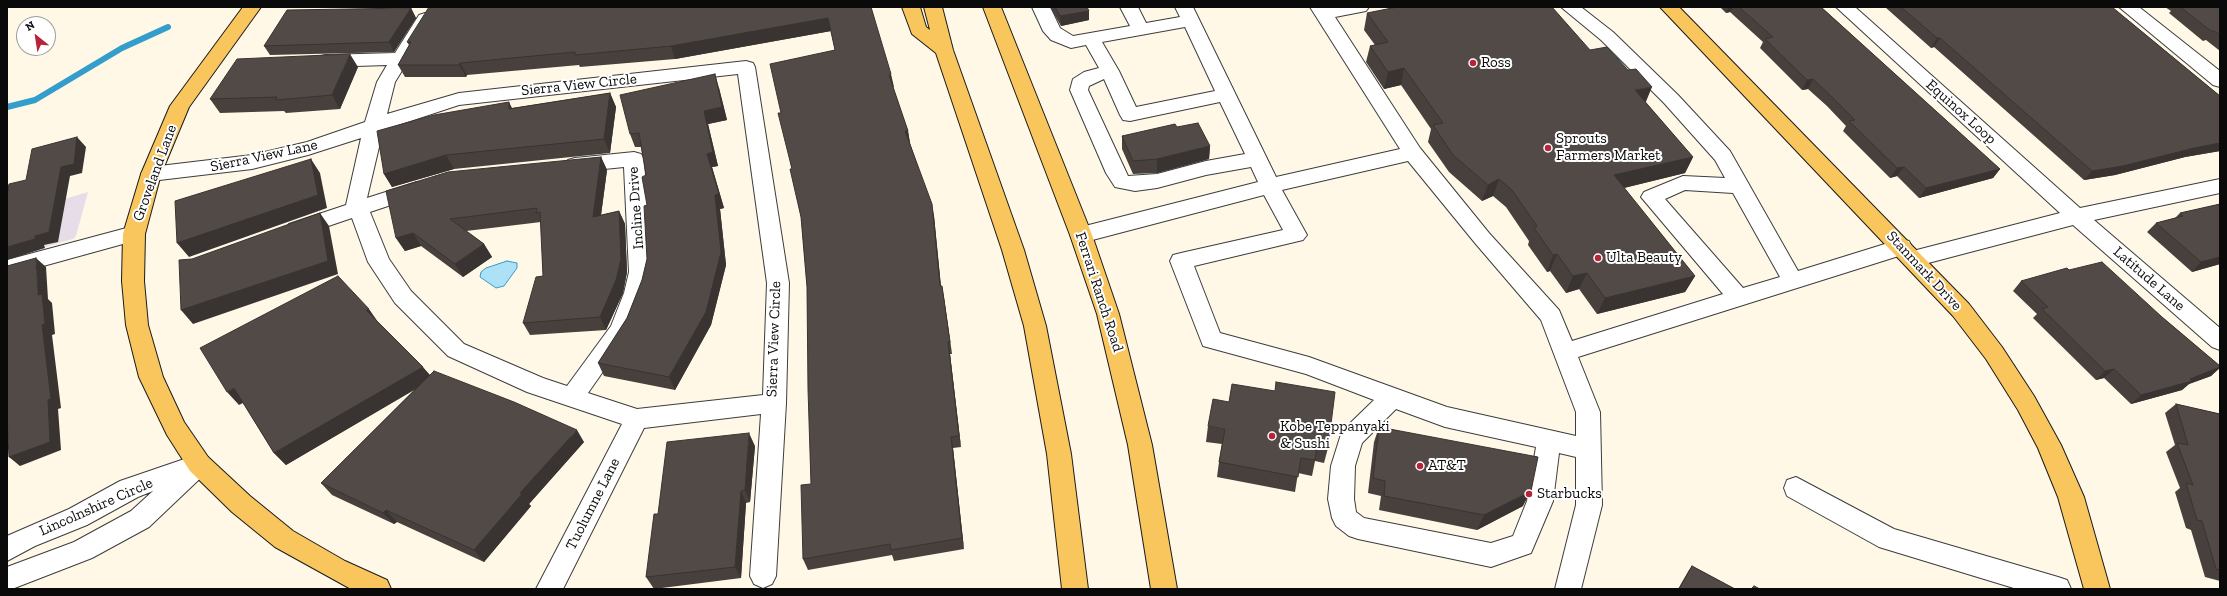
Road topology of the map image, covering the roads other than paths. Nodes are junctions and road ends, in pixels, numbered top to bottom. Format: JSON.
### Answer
{"nodes":[{"id":1,"x":252,"y":7,"type":"edge"},
{"id":2,"x":911,"y":7,"type":"edge"},
{"id":3,"x":933,"y":7,"type":"edge"},
{"id":4,"x":992,"y":7,"type":"edge"},
{"id":5,"x":1041,"y":7,"type":"edge"},
{"id":6,"x":1129,"y":7,"type":"edge"},
{"id":7,"x":1360,"y":7,"type":"edge"},
{"id":8,"x":1570,"y":7,"type":"edge"},
{"id":9,"x":1669,"y":7,"type":"edge"},
{"id":10,"x":1845,"y":7,"type":"edge"},
{"id":11,"x":2128,"y":7,"type":"edge"},
{"id":12,"x":1321,"y":10,"type":"edge"},
{"id":13,"x":428,"y":13,"type":"edge"},
{"id":14,"x":1187,"y":14,"type":"edge"},
{"id":15,"x":1141,"y":29,"type":"junction"},
{"id":16,"x":1091,"y":39,"type":"junction"},
{"id":17,"x":944,"y":50,"type":"junction"},
{"id":18,"x":400,"y":60,"type":"junction"},
{"id":19,"x":306,"y":62,"type":"edge"},
{"id":20,"x":1110,"y":71,"type":"junction"},
{"id":21,"x":2220,"y":81,"type":"edge"},
{"id":22,"x":1226,"y":95,"type":"junction"},
{"id":23,"x":374,"y":126,"type":"junction"},
{"id":24,"x":1413,"y":153,"type":"junction"},
{"id":25,"x":1257,"y":159,"type":"junction"},
{"id":26,"x":556,"y":167,"type":"edge"},
{"id":27,"x":151,"y":174,"type":"junction"},
{"id":28,"x":432,"y":184,"type":"edge"},
{"id":29,"x":1270,"y":186,"type":"junction"},
{"id":30,"x":1740,"y":186,"type":"junction"},
{"id":31,"x":2220,"y":186,"type":"edge"},
{"id":32,"x":358,"y":207,"type":"junction"},
{"id":33,"x":2077,"y":217,"type":"junction"},
{"id":34,"x":134,"y":234,"type":"junction"},
{"id":35,"x":277,"y":236,"type":"edge"},
{"id":36,"x":1081,"y":236,"type":"junction"},
{"id":37,"x":1907,"y":253,"type":"junction"},
{"id":38,"x":7,"y":268,"type":"edge"},
{"id":39,"x":1793,"y":281,"type":"junction"},
{"id":40,"x":1739,"y":298,"type":"junction"},
{"id":41,"x":2220,"y":341,"type":"edge"},
{"id":42,"x":1564,"y":352,"type":"junction"},
{"id":43,"x":572,"y":397,"type":"junction"},
{"id":44,"x":1393,"y":397,"type":"junction"},
{"id":45,"x":774,"y":403,"type":"junction"},
{"id":46,"x":637,"y":418,"type":"junction"},
{"id":47,"x":1550,"y":440,"type":"junction"},
{"id":48,"x":1588,"y":449,"type":"junction"},
{"id":49,"x":199,"y":464,"type":"junction"},
{"id":50,"x":1796,"y":488,"type":"dead end"},
{"id":51,"x":78,"y":517,"type":"junction"},
{"id":52,"x":7,"y":549,"type":"edge"},
{"id":53,"x":83,"y":550,"type":"junction"},
{"id":54,"x":763,"y":576,"type":"dead end"},
{"id":55,"x":7,"y":579,"type":"edge"},
{"id":56,"x":378,"y":589,"type":"edge"},
{"id":57,"x":549,"y":589,"type":"edge"},
{"id":58,"x":1075,"y":589,"type":"edge"},
{"id":59,"x":1164,"y":589,"type":"edge"},
{"id":60,"x":1568,"y":589,"type":"edge"},
{"id":61,"x":2058,"y":589,"type":"edge"},
{"id":62,"x":2097,"y":589,"type":"edge"}],
"edges":[{"from":1,"to":27,"type":"main road","name":"Groveland Lane"},
{"from":2,"to":17,"type":"main road"},
{"from":3,"to":17,"type":"main road"},
{"from":4,"to":36,"type":"main road","name":"Ferrari Ranch Road"},
{"from":5,"to":16,"type":"street"},
{"from":6,"to":15,"type":"street"},
{"from":7,"to":12,"type":"street"},
{"from":8,"to":30,"type":"street"},
{"from":9,"to":37,"type":"main road","name":"Stanmark Drive"},
{"from":10,"to":33,"type":"street","name":"Equinox Loop"},
{"from":11,"to":21,"type":"street"},
{"from":12,"to":24,"type":"street"},
{"from":13,"to":18,"type":"street"},
{"from":14,"to":15,"type":"street"},
{"from":14,"to":22,"type":"street"},
{"from":15,"to":16,"type":"street"},
{"from":16,"to":20,"type":"street"},
{"from":17,"to":58,"type":"main road"},
{"from":18,"to":19,"type":"street"},
{"from":18,"to":23,"type":"street"},
{"from":20,"to":22,"type":"street"},
{"from":20,"to":25,"type":"street"},
{"from":22,"to":25,"type":"street"},
{"from":23,"to":27,"type":"street","name":"Sierra View Lane"},
{"from":23,"to":32,"type":"street","name":"Sierra View Circle"},
{"from":23,"to":45,"type":"street","name":"Sierra View Circle"},
{"from":24,"to":29,"type":"street"},
{"from":24,"to":42,"type":"street"},
{"from":25,"to":29,"type":"street"},
{"from":26,"to":43,"type":"street","name":"Incline Drive"},
{"from":27,"to":34,"type":"main road","name":"Groveland Lane"},
{"from":28,"to":32,"type":"street"},
{"from":29,"to":36,"type":"street"},
{"from":29,"to":44,"type":"street"},
{"from":30,"to":39,"type":"street"},
{"from":30,"to":40,"type":"street"},
{"from":31,"to":33,"type":"street"},
{"from":32,"to":35,"type":"street"},
{"from":32,"to":43,"type":"street","name":"Sierra View Circle"},
{"from":33,"to":37,"type":"street"},
{"from":33,"to":41,"type":"street","name":"Latitude Lane"},
{"from":34,"to":38,"type":"street"},
{"from":34,"to":49,"type":"main road","name":"Groveland Lane"},
{"from":36,"to":59,"type":"main road","name":"Ferrari Ranch Road"},
{"from":37,"to":39,"type":"street"},
{"from":37,"to":62,"type":"main road","name":"Stanmark Drive"},
{"from":39,"to":40,"type":"street"},
{"from":40,"to":42,"type":"street"},
{"from":42,"to":48,"type":"street"},
{"from":43,"to":46,"type":"street","name":"Sierra View Circle"},
{"from":44,"to":47,"type":"street"},
{"from":44,"to":47,"type":"street"},
{"from":45,"to":46,"type":"street","name":"Sierra View Circle"},
{"from":45,"to":54,"type":"street"},
{"from":46,"to":57,"type":"street","name":"Tuolumne Lane"},
{"from":47,"to":48,"type":"street"},
{"from":48,"to":60,"type":"street"},
{"from":49,"to":51,"type":"street","name":"Lincolnshire Circle"},
{"from":49,"to":53,"type":"street","name":"Lincolnshire Circle"},
{"from":49,"to":56,"type":"main road","name":"Groveland Lane"},
{"from":50,"to":61,"type":"street"},
{"from":51,"to":52,"type":"street","name":"Lincolnshire Circle"},
{"from":51,"to":53,"type":"street"},
{"from":53,"to":55,"type":"street","name":"Lincolnshire Circle"}]}
